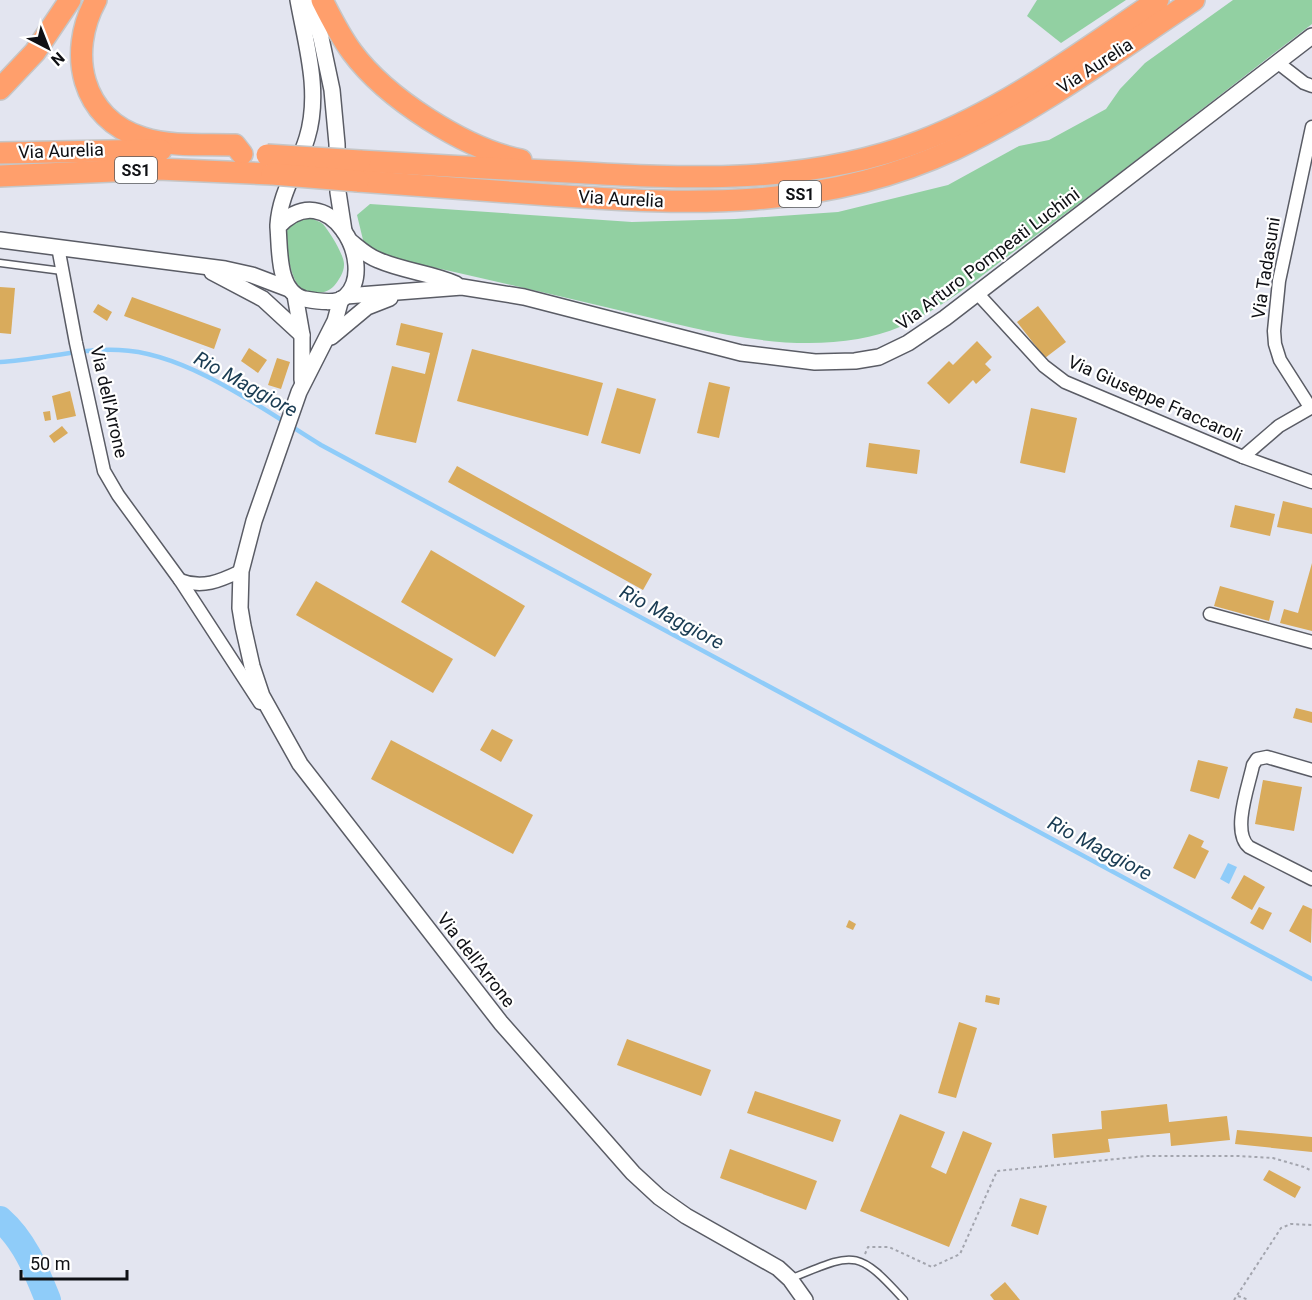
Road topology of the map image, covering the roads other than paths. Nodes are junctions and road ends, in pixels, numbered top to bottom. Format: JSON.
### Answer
{"nodes":[{"id":1,"x":70,"y":0,"type":"edge"},
{"id":2,"x":96,"y":0,"type":"edge"},
{"id":3,"x":298,"y":0,"type":"edge"},
{"id":4,"x":309,"y":0,"type":"edge"},
{"id":5,"x":322,"y":0,"type":"edge"},
{"id":6,"x":1158,"y":0,"type":"edge"},
{"id":7,"x":1194,"y":0,"type":"edge"},
{"id":8,"x":1312,"y":36,"type":"edge"},
{"id":9,"x":1277,"y":62,"type":"junction"},
{"id":10,"x":1312,"y":86,"type":"edge"},
{"id":11,"x":0,"y":89,"type":"edge"},
{"id":12,"x":1312,"y":128,"type":"edge"},
{"id":13,"x":0,"y":153,"type":"edge"},
{"id":14,"x":242,"y":154,"type":"junction"},
{"id":15,"x":269,"y":164,"type":"junction"},
{"id":16,"x":359,"y":171,"type":"junction"},
{"id":17,"x":618,"y":175,"type":"junction"},
{"id":18,"x":0,"y":176,"type":"edge"},
{"id":19,"x":278,"y":227,"type":"junction"},
{"id":20,"x":347,"y":236,"type":"junction"},
{"id":21,"x":0,"y":240,"type":"edge"},
{"id":22,"x":58,"y":247,"type":"junction"},
{"id":23,"x":0,"y":264,"type":"edge"},
{"id":24,"x":200,"y":267,"type":"junction"},
{"id":25,"x":63,"y":271,"type":"junction"},
{"id":26,"x":462,"y":287,"type":"junction"},
{"id":27,"x":417,"y":290,"type":"junction"},
{"id":28,"x":292,"y":292,"type":"junction"},
{"id":29,"x":978,"y":294,"type":"junction"},
{"id":30,"x":344,"y":298,"type":"junction"},
{"id":31,"x":302,"y":335,"type":"junction"},
{"id":32,"x":324,"y":343,"type":"junction"},
{"id":33,"x":298,"y":395,"type":"junction"},
{"id":34,"x":1311,"y":407,"type":"edge"},
{"id":35,"x":1243,"y":457,"type":"junction"},
{"id":36,"x":1312,"y":482,"type":"edge"},
{"id":37,"x":241,"y":571,"type":"junction"},
{"id":38,"x":180,"y":580,"type":"junction"},
{"id":39,"x":1210,"y":614,"type":"dead end"},
{"id":40,"x":1312,"y":642,"type":"edge"},
{"id":41,"x":286,"y":739,"type":"junction"},
{"id":42,"x":1312,"y":770,"type":"edge"},
{"id":43,"x":1312,"y":879,"type":"edge"},
{"id":44,"x":790,"y":1279,"type":"junction"},
{"id":45,"x":805,"y":1300,"type":"edge"},
{"id":46,"x":904,"y":1300,"type":"edge"}],
"edges":[{"from":1,"to":11,"type":"highway"},
{"from":2,"to":14,"type":"highway"},
{"from":3,"to":19,"type":"street"},
{"from":4,"to":20,"type":"street"},
{"from":5,"to":17,"type":"highway"},
{"from":6,"to":17,"type":"highway","name":"Via Aurelia","number":"SS1"},
{"from":7,"to":16,"type":"highway","name":"Via Aurelia","number":"SS1"},
{"from":8,"to":9,"type":"street","name":"Via Arturo Pompeati Luchini"},
{"from":9,"to":10,"type":"street"},
{"from":9,"to":29,"type":"street","name":"Via Arturo Pompeati Luchini"},
{"from":12,"to":34,"type":"street","name":"Via Tadasuni"},
{"from":13,"to":14,"type":"highway","name":"Via Aurelia","number":"SS1"},
{"from":14,"to":15,"type":"highway","name":"Via Aurelia","number":"SS1"},
{"from":15,"to":16,"type":"highway","name":"Via Aurelia","number":"SS1","bridge":true},
{"from":15,"to":18,"type":"highway","name":"Via Aurelia","number":"SS1"},
{"from":16,"to":17,"type":"highway","name":"Via Aurelia","number":"SS1"},
{"from":19,"to":20,"type":"street"},
{"from":19,"to":28,"type":"street"},
{"from":20,"to":26,"type":"street","name":"Via Arturo Pompeati Luchini"},
{"from":20,"to":30,"type":"street"},
{"from":21,"to":22,"type":"street"},
{"from":22,"to":24,"type":"street"},
{"from":22,"to":25,"type":"street","name":"Via dell'Arrone"},
{"from":23,"to":25,"type":"lane"},
{"from":24,"to":28,"type":"street"},
{"from":24,"to":31,"type":"street"},
{"from":25,"to":38,"type":"street","name":"Via dell'Arrone"},
{"from":26,"to":27,"type":"street","name":"Via Arturo Pompeati Luchini"},
{"from":26,"to":29,"type":"street","name":"Via Arturo Pompeati Luchini"},
{"from":27,"to":30,"type":"street","name":"Via Arturo Pompeati Luchini"},
{"from":27,"to":32,"type":"street","name":"Via Arturo Pompeati Luchini"},
{"from":28,"to":30,"type":"street"},
{"from":28,"to":31,"type":"street"},
{"from":29,"to":35,"type":"street","name":"Via Giuseppe Fraccaroli"},
{"from":30,"to":32,"type":"street"},
{"from":31,"to":33,"type":"street"},
{"from":32,"to":33,"type":"street"},
{"from":33,"to":37,"type":"street"},
{"from":34,"to":35,"type":"street"},
{"from":35,"to":36,"type":"street","name":"Via Giuseppe Fraccaroli"},
{"from":37,"to":38,"type":"street"},
{"from":37,"to":41,"type":"street"},
{"from":38,"to":41,"type":"street","name":"Via dell'Arrone"},
{"from":39,"to":40,"type":"street"},
{"from":41,"to":44,"type":"street","name":"Via dell'Arrone"},
{"from":42,"to":43,"type":"street"},
{"from":44,"to":45,"type":"street","name":"Via dell'Arrone"},
{"from":44,"to":46,"type":"lane"}]}
